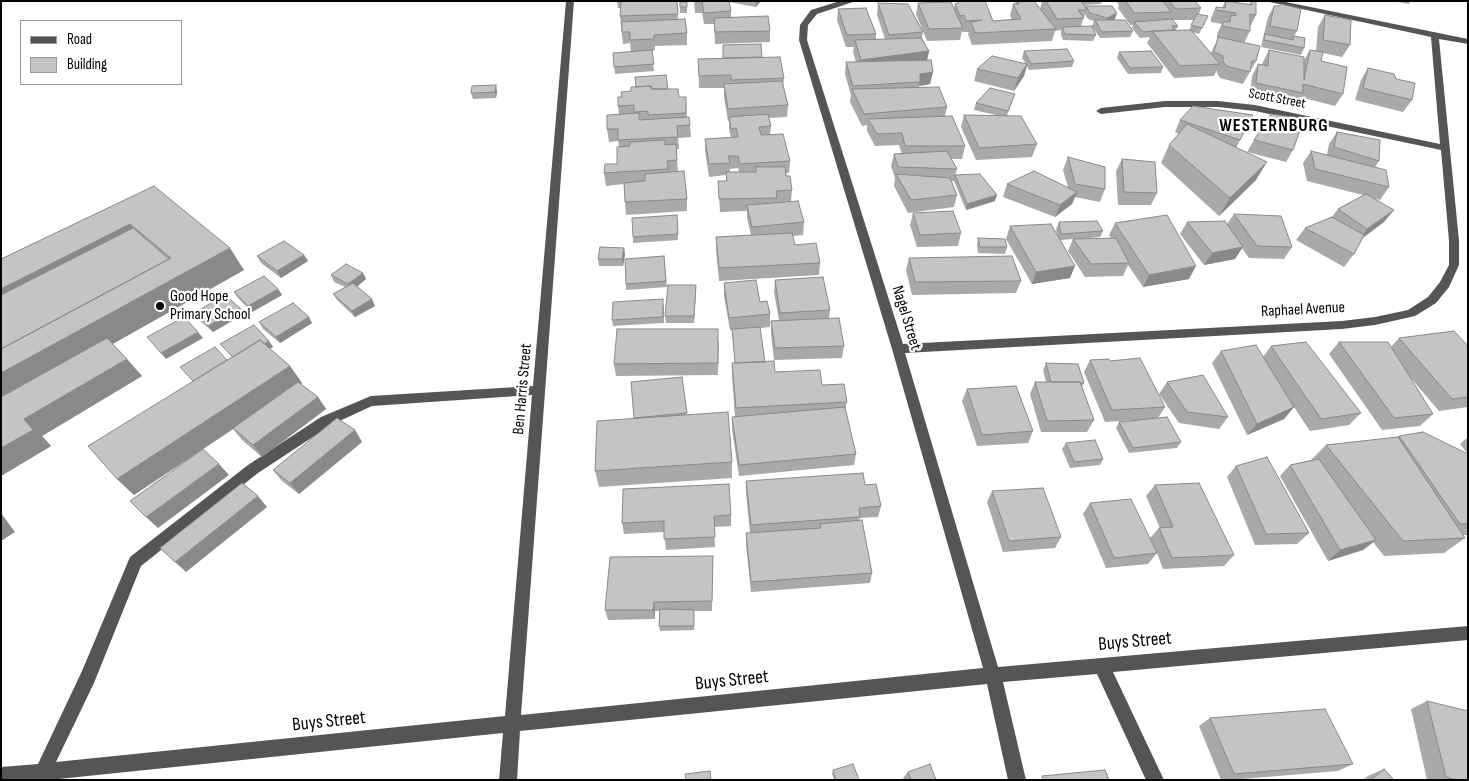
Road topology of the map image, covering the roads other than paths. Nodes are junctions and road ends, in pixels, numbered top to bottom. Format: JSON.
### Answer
{"nodes":[{"id":1,"x":570,"y":1,"type":"edge"},
{"id":2,"x":852,"y":1,"type":"edge"},
{"id":3,"x":1269,"y":1,"type":"edge"},
{"id":4,"x":1435,"y":36,"type":"junction"},
{"id":5,"x":1468,"y":42,"type":"edge"},
{"id":6,"x":1101,"y":111,"type":"dead end"},
{"id":7,"x":1444,"y":148,"type":"junction"},
{"id":8,"x":898,"y":349,"type":"junction"},
{"id":9,"x":539,"y":390,"type":"junction"},
{"id":10,"x":1468,"y":632,"type":"edge"},
{"id":11,"x":1102,"y":666,"type":"junction"},
{"id":12,"x":993,"y":675,"type":"junction"},
{"id":13,"x":512,"y":725,"type":"junction"},
{"id":14,"x":43,"y":772,"type":"junction"},
{"id":15,"x":1,"y":776,"type":"edge"},
{"id":16,"x":508,"y":780,"type":"edge"},
{"id":17,"x":1017,"y":780,"type":"edge"},
{"id":18,"x":1155,"y":780,"type":"edge"}],
"edges":[{"from":1,"to":9,"type":"street","name":"Ben Harris Street"},
{"from":2,"to":8,"type":"street","name":"Nagel Street"},
{"from":3,"to":4,"type":"street"},
{"from":4,"to":5,"type":"street"},
{"from":4,"to":7,"type":"street","name":"Raphael Avenue"},
{"from":6,"to":7,"type":"street","name":"Scott Street"},
{"from":7,"to":8,"type":"street","name":"Raphael Avenue"},
{"from":8,"to":12,"type":"street","name":"Nagel Street"},
{"from":9,"to":13,"type":"street","name":"Ben Harris Street"},
{"from":9,"to":14,"type":"street"},
{"from":10,"to":11,"type":"street","name":"Buys Street"},
{"from":11,"to":12,"type":"street","name":"Buys Street"},
{"from":11,"to":18,"type":"street"},
{"from":12,"to":13,"type":"street","name":"Buys Street"},
{"from":12,"to":17,"type":"street","name":"Nagel Street"},
{"from":13,"to":14,"type":"street","name":"Buys Street"},
{"from":13,"to":16,"type":"street","name":"Ben Harris Street"},
{"from":14,"to":15,"type":"street","name":"Buys Street"}]}
